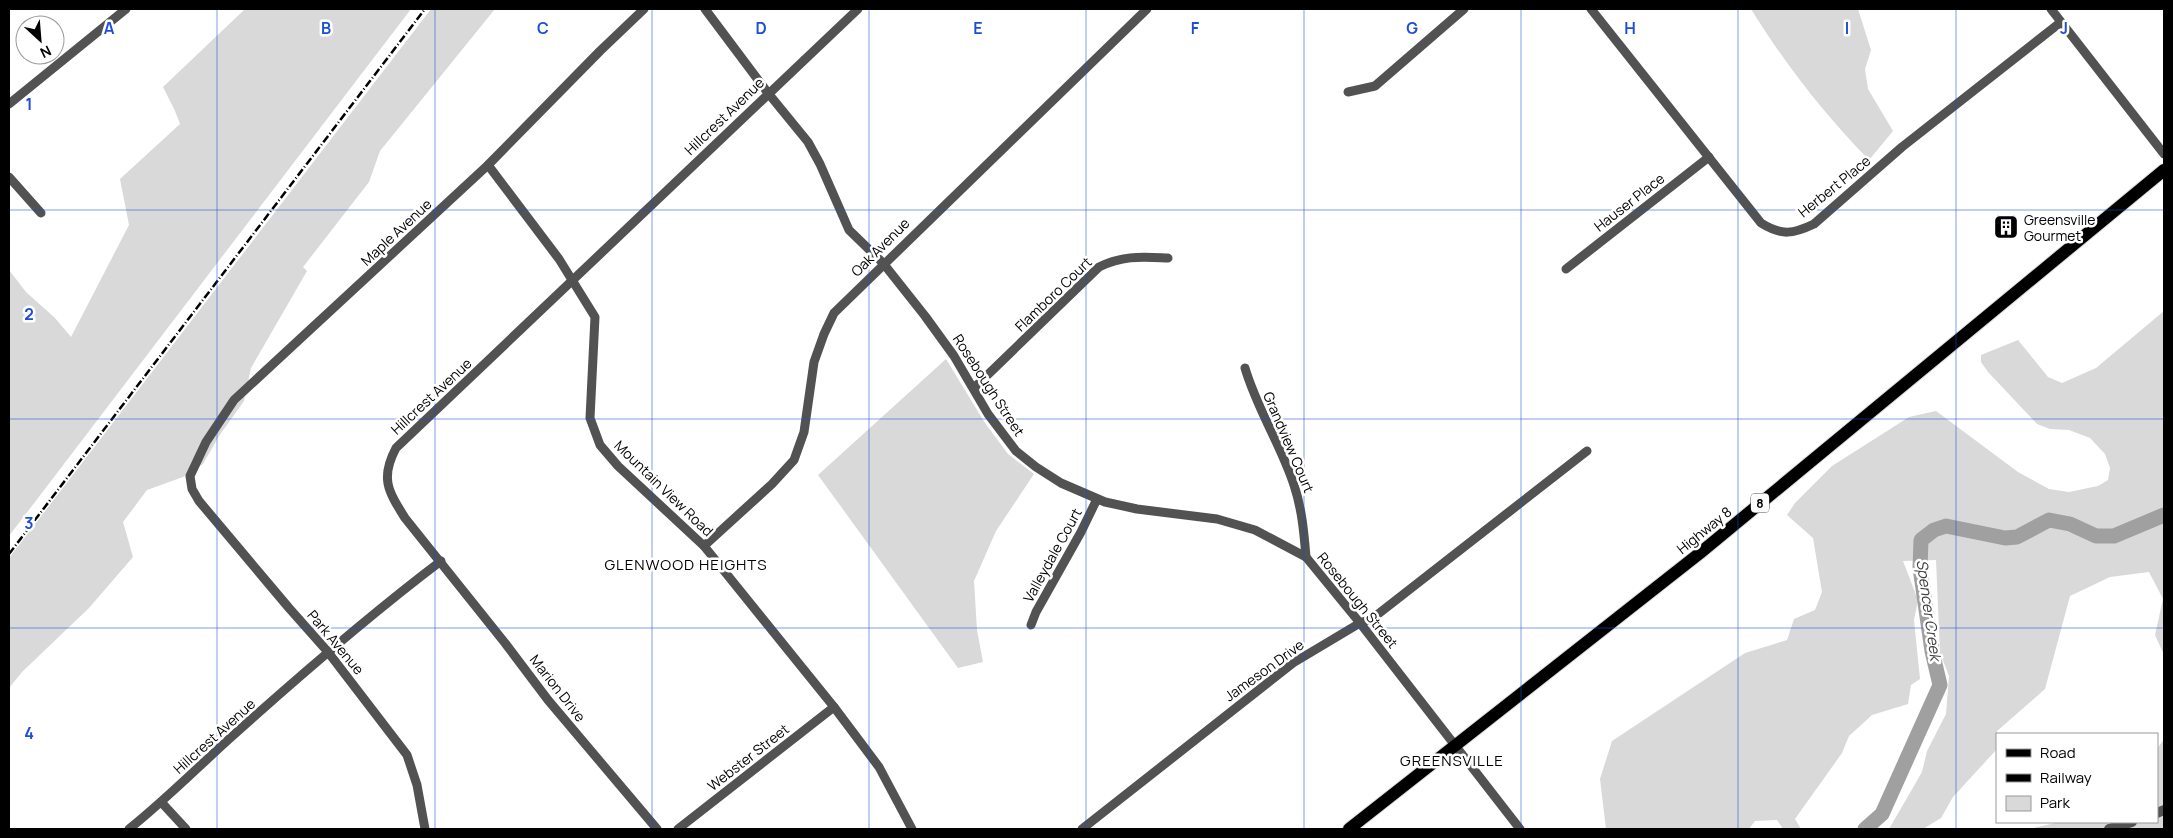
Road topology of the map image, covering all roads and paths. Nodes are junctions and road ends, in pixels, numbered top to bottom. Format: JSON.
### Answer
{"nodes":[{"id":1,"x":126,"y":9,"type":"edge"},
{"id":2,"x":644,"y":9,"type":"edge"},
{"id":3,"x":704,"y":9,"type":"edge"},
{"id":4,"x":858,"y":9,"type":"edge"},
{"id":5,"x":1147,"y":9,"type":"edge"},
{"id":6,"x":1464,"y":9,"type":"edge"},
{"id":7,"x":1591,"y":9,"type":"edge"},
{"id":8,"x":2050,"y":9,"type":"edge"},
{"id":9,"x":2061,"y":22,"type":"junction"},
{"id":10,"x":1348,"y":92,"type":"dead end"},
{"id":11,"x":768,"y":93,"type":"junction"},
{"id":12,"x":9,"y":104,"type":"edge"},
{"id":13,"x":2164,"y":154,"type":"edge"},
{"id":14,"x":1709,"y":157,"type":"junction"},
{"id":15,"x":488,"y":165,"type":"junction"},
{"id":16,"x":2164,"y":170,"type":"edge"},
{"id":17,"x":9,"y":177,"type":"edge"},
{"id":18,"x":40,"y":212,"type":"dead end"},
{"id":19,"x":1168,"y":258,"type":"dead end"},
{"id":20,"x":883,"y":263,"type":"junction"},
{"id":21,"x":1566,"y":269,"type":"dead end"},
{"id":22,"x":574,"y":281,"type":"junction"},
{"id":23,"x":1245,"y":368,"type":"dead end"},
{"id":24,"x":974,"y":388,"type":"junction"},
{"id":25,"x":1587,"y":451,"type":"dead end"},
{"id":26,"x":192,"y":489,"type":"joint"},
{"id":27,"x":1097,"y":499,"type":"junction"},
{"id":28,"x":704,"y":546,"type":"junction"},
{"id":29,"x":1306,"y":558,"type":"junction"},
{"id":30,"x":441,"y":562,"type":"junction"},
{"id":31,"x":1360,"y":623,"type":"junction"},
{"id":32,"x":1031,"y":625,"type":"dead end"},
{"id":33,"x":328,"y":652,"type":"junction"},
{"id":34,"x":834,"y":707,"type":"junction"},
{"id":35,"x":1455,"y":745,"type":"junction"},
{"id":36,"x":162,"y":803,"type":"junction"},
{"id":37,"x":2129,"y":823,"type":"edge"},
{"id":38,"x":129,"y":829,"type":"edge"},
{"id":39,"x":186,"y":829,"type":"edge"},
{"id":40,"x":425,"y":829,"type":"edge"},
{"id":41,"x":656,"y":829,"type":"edge"},
{"id":42,"x":678,"y":829,"type":"edge"},
{"id":43,"x":912,"y":829,"type":"edge"},
{"id":44,"x":1082,"y":829,"type":"edge"},
{"id":45,"x":1349,"y":829,"type":"edge"},
{"id":46,"x":1520,"y":829,"type":"edge"},
{"id":47,"x":2109,"y":829,"type":"edge"}],
"edges":[{"from":1,"to":12,"type":"street"},
{"from":2,"to":15,"type":"street","name":"Maple Avenue"},
{"from":3,"to":11,"type":"street","name":"Rosebough Street"},
{"from":4,"to":11,"type":"street","name":"Hillcrest Avenue"},
{"from":5,"to":20,"type":"street","name":"Oak Avenue"},
{"from":6,"to":10,"type":"street"},
{"from":7,"to":14,"type":"street","name":"Herbert Place"},
{"from":8,"to":9,"type":"street"},
{"from":9,"to":13,"type":"street"},
{"from":9,"to":14,"type":"street","name":"Herbert Place"},
{"from":11,"to":20,"type":"street","name":"Rosebough Street"},
{"from":11,"to":22,"type":"street","name":"Hillcrest Avenue"},
{"from":14,"to":21,"type":"street","name":"Hauser Place"},
{"from":15,"to":22,"type":"street","name":"Mountain View Road"},
{"from":15,"to":26,"type":"street","name":"Maple Avenue"},
{"from":16,"to":35,"type":"main road","name":"Highway 8","number":"8"},
{"from":17,"to":18,"type":"street"},
{"from":19,"to":24,"type":"street","name":"Flamboro Court"},
{"from":20,"to":24,"type":"street","name":"Rosebough Street"},
{"from":20,"to":28,"type":"street","name":"Oak Avenue"},
{"from":22,"to":28,"type":"street","name":"Mountain View Road"},
{"from":22,"to":30,"type":"street","name":"Hillcrest Avenue"},
{"from":23,"to":29,"type":"street","name":"Grandview Court"},
{"from":24,"to":27,"type":"street","name":"Rosebough Street"},
{"from":25,"to":31,"type":"street","name":"Jameson Drive"},
{"from":26,"to":33,"type":"street","name":"Park Avenue"},
{"from":27,"to":29,"type":"street","name":"Rosebough Street"},
{"from":27,"to":32,"type":"street","name":"Valleydale Court"},
{"from":28,"to":34,"type":"street","name":"Mountain View Road"},
{"from":29,"to":31,"type":"street","name":"Rosebough Street"},
{"from":30,"to":33,"type":"street","name":"Hillcrest Avenue"},
{"from":30,"to":41,"type":"street","name":"Marion Drive"},
{"from":31,"to":35,"type":"street","name":"Rosebough Street"},
{"from":31,"to":44,"type":"street","name":"Jameson Drive"},
{"from":33,"to":36,"type":"street","name":"Hillcrest Avenue"},
{"from":33,"to":40,"type":"street","name":"Park Avenue"},
{"from":34,"to":42,"type":"street","name":"Webster Street"},
{"from":34,"to":43,"type":"street","name":"Mountain View Road"},
{"from":35,"to":45,"type":"main road","name":"Highway 8","number":"8"},
{"from":35,"to":46,"type":"street","name":"Rosebough Street"},
{"from":36,"to":38,"type":"street","name":"Hillcrest Avenue"},
{"from":36,"to":39,"type":"street"},
{"from":37,"to":47,"type":"street"}]}
